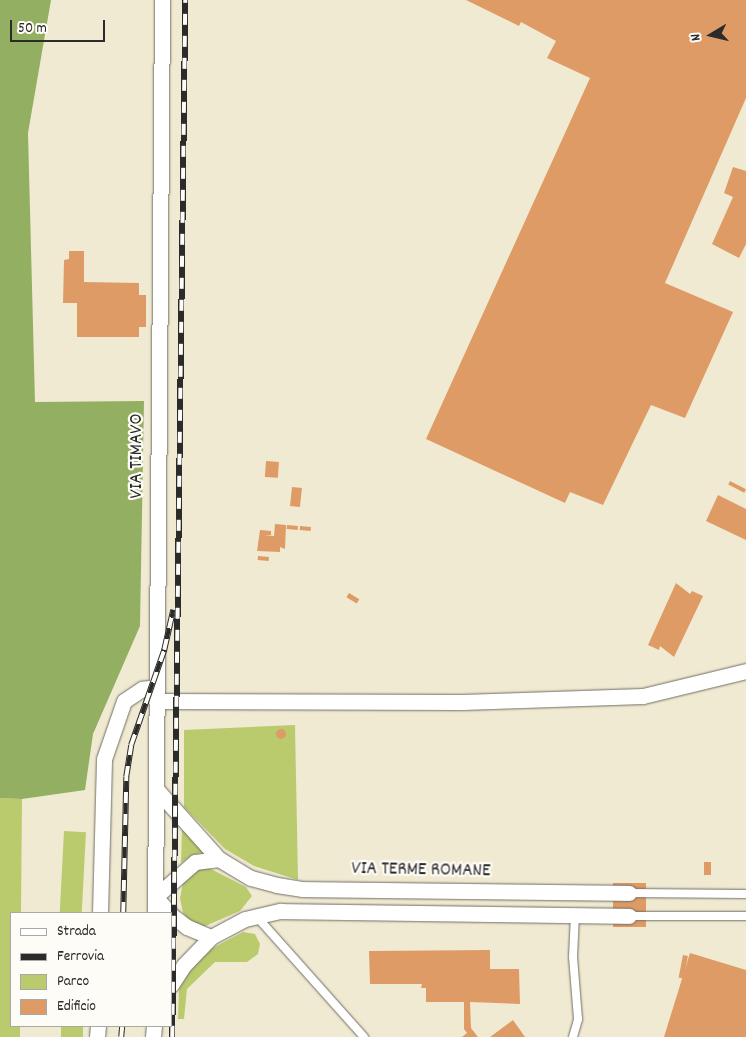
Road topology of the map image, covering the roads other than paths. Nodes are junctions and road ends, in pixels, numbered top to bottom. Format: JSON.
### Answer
{"nodes":[{"id":1,"x":162,"y":0,"type":"edge"},
{"id":2,"x":746,"y":671,"type":"edge"},
{"id":3,"x":156,"y":694,"type":"junction"},
{"id":4,"x":157,"y":790,"type":"junction"},
{"id":5,"x":219,"y":859,"type":"junction"},
{"id":6,"x":629,"y":893,"type":"joint"},
{"id":7,"x":746,"y":894,"type":"edge"},
{"id":8,"x":155,"y":897,"type":"junction"},
{"id":9,"x":100,"y":912,"type":"edge"},
{"id":10,"x":155,"y":912,"type":"edge"},
{"id":11,"x":169,"y":912,"type":"edge"},
{"id":12,"x":172,"y":915,"type":"edge"},
{"id":13,"x":575,"y":915,"type":"junction"},
{"id":14,"x":257,"y":916,"type":"junction"},
{"id":15,"x":629,"y":916,"type":"joint"},
{"id":16,"x":746,"y":916,"type":"edge"},
{"id":17,"x":211,"y":937,"type":"junction"},
{"id":18,"x":172,"y":983,"type":"edge"},
{"id":19,"x":364,"y":1037,"type":"edge"},
{"id":20,"x":573,"y":1037,"type":"edge"}],
"edges":[{"from":1,"to":3,"type":"street","name":"VIA TIMAVO"},
{"from":2,"to":3,"type":"street"},
{"from":3,"to":4,"type":"street","name":"VIA TIMAVO"},
{"from":3,"to":9,"type":"street"},
{"from":4,"to":5,"type":"street","name":"VIA TERME ROMANE"},
{"from":4,"to":8,"type":"street","name":"VIA TIMAVO"},
{"from":5,"to":6,"type":"street","name":"VIA TERME ROMANE"},
{"from":5,"to":8,"type":"street"},
{"from":6,"to":7,"type":"lane"},
{"from":8,"to":10,"type":"street","name":"VIA TIMAVO"},
{"from":8,"to":11,"type":"street"},
{"from":12,"to":17,"type":"street"},
{"from":13,"to":14,"type":"street"},
{"from":13,"to":15,"type":"street"},
{"from":13,"to":20,"type":"lane"},
{"from":14,"to":17,"type":"street"},
{"from":14,"to":19,"type":"lane"},
{"from":15,"to":16,"type":"lane"},
{"from":17,"to":18,"type":"street"}]}
